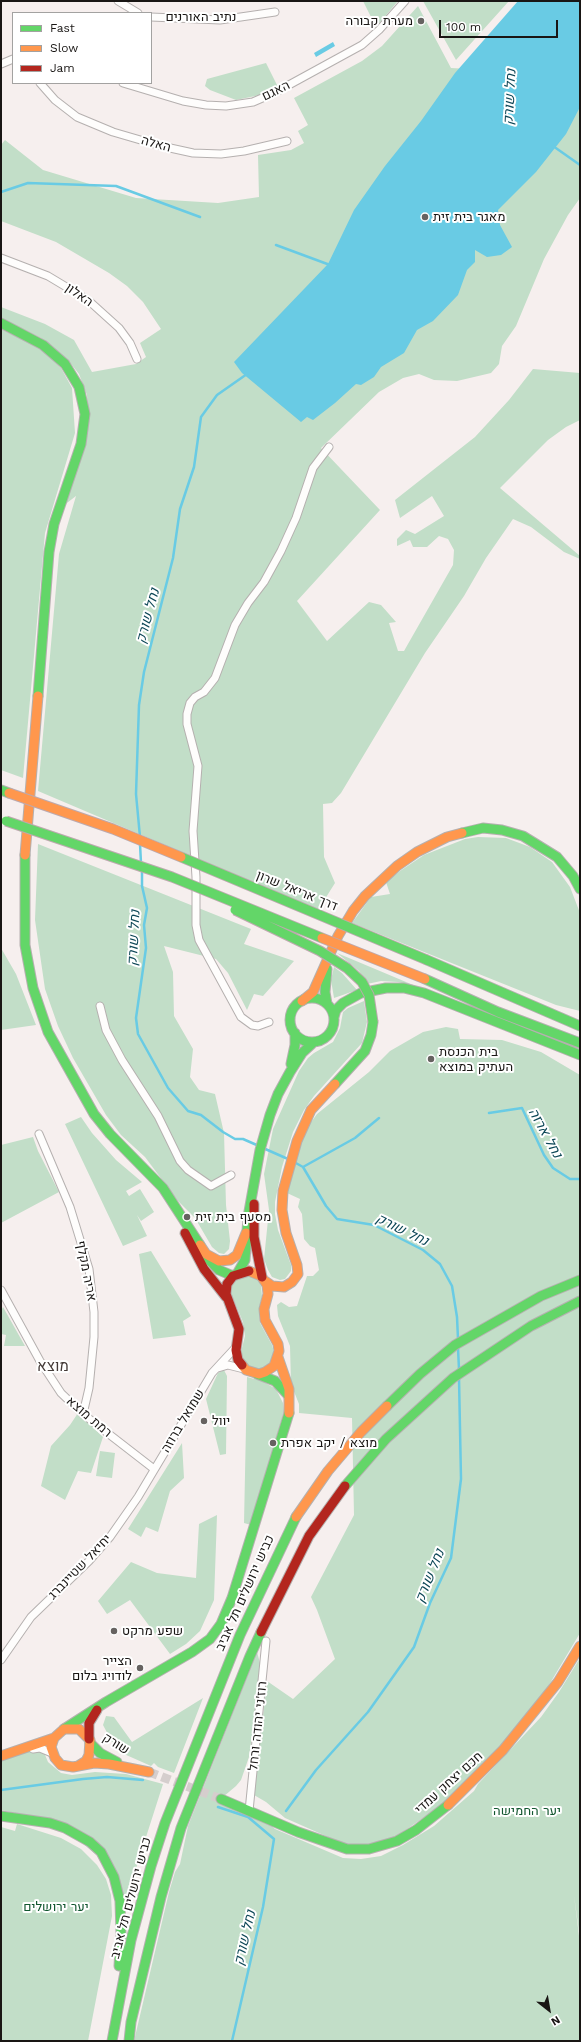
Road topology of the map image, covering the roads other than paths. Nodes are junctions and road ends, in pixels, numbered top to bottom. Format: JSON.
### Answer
{"nodes":[{"id":1,"x":118,"y":1,"type":"edge"},
{"id":2,"x":405,"y":1,"type":"edge"},
{"id":3,"x":136,"y":12,"type":"edge"},
{"id":4,"x":275,"y":12,"type":"dead end"},
{"id":5,"x":152,"y":17,"type":"edge"},
{"id":6,"x":12,"y":59,"type":"edge"},
{"id":7,"x":1,"y":64,"type":"edge"},
{"id":8,"x":41,"y":84,"type":"edge"},
{"id":9,"x":126,"y":84,"type":"edge"},
{"id":10,"x":287,"y":141,"type":"dead end"},
{"id":11,"x":1,"y":258,"type":"edge"},
{"id":12,"x":1,"y":323,"type":"edge"},
{"id":13,"x":137,"y":359,"type":"dead end"},
{"id":14,"x":329,"y":447,"type":"dead end"},
{"id":15,"x":5,"y":792,"type":"edge"},
{"id":16,"x":4,"y":820,"type":"edge"},
{"id":17,"x":172,"y":877,"type":"junction"},
{"id":18,"x":580,"y":889,"type":"edge"},
{"id":19,"x":330,"y":952,"type":"junction"},
{"id":20,"x":302,"y":1001,"type":"junction"},
{"id":21,"x":327,"y":1004,"type":"junction"},
{"id":22,"x":100,"y":1006,"type":"dead end"},
{"id":23,"x":334,"y":1017,"type":"junction"},
{"id":24,"x":269,"y":1022,"type":"dead end"},
{"id":25,"x":580,"y":1026,"type":"edge"},
{"id":26,"x":295,"y":1033,"type":"junction"},
{"id":27,"x":314,"y":1042,"type":"junction"},
{"id":28,"x":580,"y":1043,"type":"edge"},
{"id":29,"x":580,"y":1055,"type":"edge"},
{"id":30,"x":290,"y":1072,"type":"junction"},
{"id":31,"x":39,"y":1134,"type":"dead end"},
{"id":32,"x":145,"y":1169,"type":"junction"},
{"id":33,"x":231,"y":1175,"type":"dead end"},
{"id":34,"x":254,"y":1188,"type":"junction"},
{"id":35,"x":246,"y":1233,"type":"junction"},
{"id":36,"x":196,"y":1238,"type":"junction"},
{"id":37,"x":237,"y":1274,"type":"junction"},
{"id":38,"x":264,"y":1279,"type":"junction"},
{"id":39,"x":580,"y":1280,"type":"edge"},
{"id":40,"x":1,"y":1290,"type":"edge"},
{"id":41,"x":226,"y":1297,"type":"junction"},
{"id":42,"x":3,"y":1301,"type":"edge"},
{"id":43,"x":580,"y":1301,"type":"edge"},
{"id":44,"x":238,"y":1344,"type":"junction"},
{"id":45,"x":278,"y":1357,"type":"junction"},
{"id":46,"x":244,"y":1369,"type":"junction"},
{"id":47,"x":212,"y":1373,"type":"junction"},
{"id":48,"x":256,"y":1374,"type":"junction"},
{"id":49,"x":290,"y":1400,"type":"junction"},
{"id":50,"x":83,"y":1414,"type":"junction"},
{"id":51,"x":154,"y":1469,"type":"junction"},
{"id":52,"x":266,"y":1641,"type":"dead end"},
{"id":53,"x":580,"y":1646,"type":"edge"},
{"id":54,"x":1,"y":1660,"type":"edge"},
{"id":55,"x":106,"y":1702,"type":"junction"},
{"id":56,"x":64,"y":1729,"type":"junction"},
{"id":57,"x":54,"y":1738,"type":"junction"},
{"id":58,"x":90,"y":1742,"type":"junction"},
{"id":59,"x":52,"y":1753,"type":"junction"},
{"id":60,"x":1,"y":1756,"type":"edge"},
{"id":61,"x":1,"y":1759,"type":"edge"},
{"id":62,"x":78,"y":1766,"type":"junction"},
{"id":63,"x":127,"y":1766,"type":"junction"},
{"id":64,"x":149,"y":1772,"type":"tunnel mouth"},
{"id":65,"x":221,"y":1799,"type":"tunnel mouth"},
{"id":66,"x":248,"y":1811,"type":"junction"},
{"id":67,"x":1,"y":1816,"type":"edge"},
{"id":68,"x":115,"y":2022,"type":"junction"},
{"id":69,"x":112,"y":2041,"type":"edge"},
{"id":70,"x":129,"y":2041,"type":"edge"}],
"edges":[{"from":1,"to":3,"type":"street"},
{"from":2,"to":9,"type":"street","name":"האגם"},
{"from":4,"to":5,"type":"street","name":"נתיב האורנים"},
{"from":6,"to":7,"type":"street"},
{"from":8,"to":10,"type":"street","name":"האלה"},
{"from":11,"to":13,"type":"street","name":"האלון"},
{"from":12,"to":32,"type":"main road"},
{"from":14,"to":24,"type":"street"},
{"from":15,"to":25,"type":"main road","name":"דרך אריאל שרון","bridge":true},
{"from":16,"to":17,"type":"main road","bridge":true},
{"from":17,"to":28,"type":"main road","bridge":true},
{"from":17,"to":38,"type":"main road","bridge":true},
{"from":18,"to":19,"type":"main road"},
{"from":19,"to":20,"type":"main road"},
{"from":19,"to":21,"type":"main road"},
{"from":20,"to":21,"type":"main road"},
{"from":20,"to":26,"type":"main road"},
{"from":21,"to":23,"type":"main road"},
{"from":22,"to":33,"type":"street"},
{"from":23,"to":27,"type":"main road"},
{"from":23,"to":29,"type":"main road"},
{"from":26,"to":27,"type":"main road"},
{"from":26,"to":30,"type":"main road"},
{"from":27,"to":30,"type":"main road"},
{"from":30,"to":34,"type":"main road"},
{"from":31,"to":50,"type":"street","name":"אריה מקלף"},
{"from":32,"to":36,"type":"main road"},
{"from":32,"to":41,"type":"main road"},
{"from":34,"to":35,"type":"main road"},
{"from":34,"to":38,"type":"main road"},
{"from":35,"to":36,"type":"main road"},
{"from":35,"to":37,"type":"main road"},
{"from":36,"to":37,"type":"main road"},
{"from":37,"to":38,"type":"main road"},
{"from":37,"to":41,"type":"main road"},
{"from":38,"to":45,"type":"main road"},
{"from":39,"to":68,"type":"main road","name":"כביש ירושלים תל אביב"},
{"from":40,"to":42,"type":"street","name":"רמת מוצא"},
{"from":41,"to":44,"type":"main road"},
{"from":42,"to":50,"type":"street","name":"רמת מוצא"},
{"from":43,"to":70,"type":"main road"},
{"from":44,"to":46,"type":"main road"},
{"from":44,"to":47,"type":"street","name":"שמואל ברוזה"},
{"from":45,"to":48,"type":"main road"},
{"from":45,"to":49,"type":"main road"},
{"from":46,"to":47,"type":"street"},
{"from":46,"to":48,"type":"main road"},
{"from":47,"to":51,"type":"street","name":"שמואל ברוזה"},
{"from":48,"to":49,"type":"main road"},
{"from":49,"to":55,"type":"main road"},
{"from":50,"to":51,"type":"street","name":"רמת מוצא"},
{"from":51,"to":54,"type":"street","name":"יחיאל שטיינברג"},
{"from":52,"to":66,"type":"street","name":"רוז'ני יהודה ורחל"},
{"from":53,"to":66,"type":"main road","name":"חכם יצחק עמדי"},
{"from":55,"to":56,"type":"main road"},
{"from":55,"to":58,"type":"main road"},
{"from":56,"to":57,"type":"main road"},
{"from":56,"to":58,"type":"main road"},
{"from":57,"to":59,"type":"main road"},
{"from":57,"to":60,"type":"main road"},
{"from":58,"to":62,"type":"main road"},
{"from":58,"to":63,"type":"main road","name":"שורק"},
{"from":59,"to":61,"type":"street"},
{"from":59,"to":62,"type":"main road"},
{"from":62,"to":63,"type":"main road"},
{"from":63,"to":64,"type":"main road"},
{"from":65,"to":66,"type":"main road","name":"חכם יצחק עמדי"},
{"from":67,"to":68,"type":"main road"},
{"from":68,"to":69,"type":"main road","name":"כביש ירושלים תל אביב"}]}
